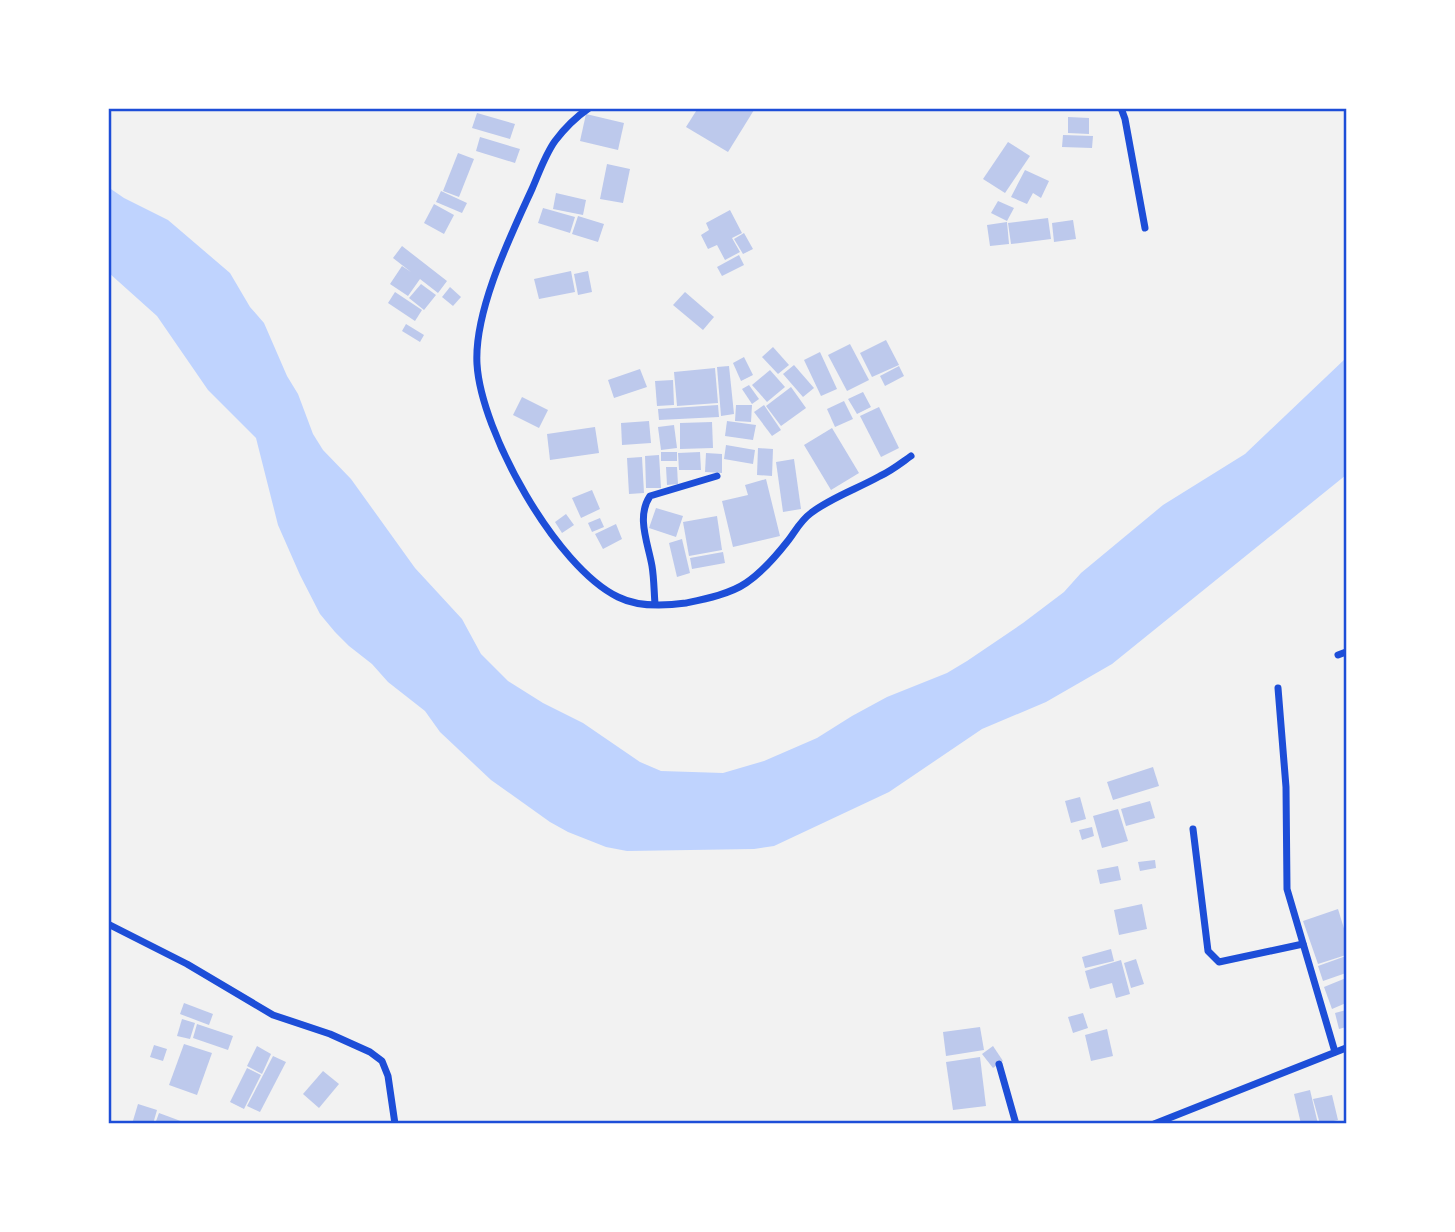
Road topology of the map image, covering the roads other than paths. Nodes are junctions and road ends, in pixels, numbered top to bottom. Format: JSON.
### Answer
{"nodes":[{"id":1,"x":589,"y":108,"type":"edge"},
{"id":2,"x":1121,"y":108,"type":"edge"},
{"id":3,"x":1145,"y":228,"type":"dead end"},
{"id":4,"x":911,"y":456,"type":"dead end"},
{"id":5,"x":717,"y":475,"type":"dead end"},
{"id":6,"x":655,"y":604,"type":"junction"},
{"id":7,"x":1346,"y":652,"type":"edge"},
{"id":8,"x":1338,"y":655,"type":"dead end"},
{"id":9,"x":1278,"y":688,"type":"dead end"},
{"id":10,"x":1193,"y":829,"type":"dead end"},
{"id":11,"x":108,"y":924,"type":"edge"},
{"id":12,"x":1303,"y":944,"type":"junction"},
{"id":13,"x":1346,"y":1048,"type":"edge"},
{"id":14,"x":1335,"y":1052,"type":"junction"},
{"id":15,"x":999,"y":1064,"type":"dead end"},
{"id":16,"x":395,"y":1124,"type":"edge"},
{"id":17,"x":1016,"y":1124,"type":"edge"},
{"id":18,"x":1154,"y":1124,"type":"edge"}],
"edges":[{"from":1,"to":6,"type":"street"},
{"from":2,"to":3,"type":"street"},
{"from":4,"to":6,"type":"street"},
{"from":5,"to":6,"type":"street"},
{"from":7,"to":8,"type":"street"},
{"from":9,"to":12,"type":"street"},
{"from":10,"to":12,"type":"street"},
{"from":11,"to":16,"type":"street"},
{"from":12,"to":14,"type":"street"},
{"from":13,"to":14,"type":"street"},
{"from":14,"to":18,"type":"street"},
{"from":15,"to":17,"type":"street"}]}
